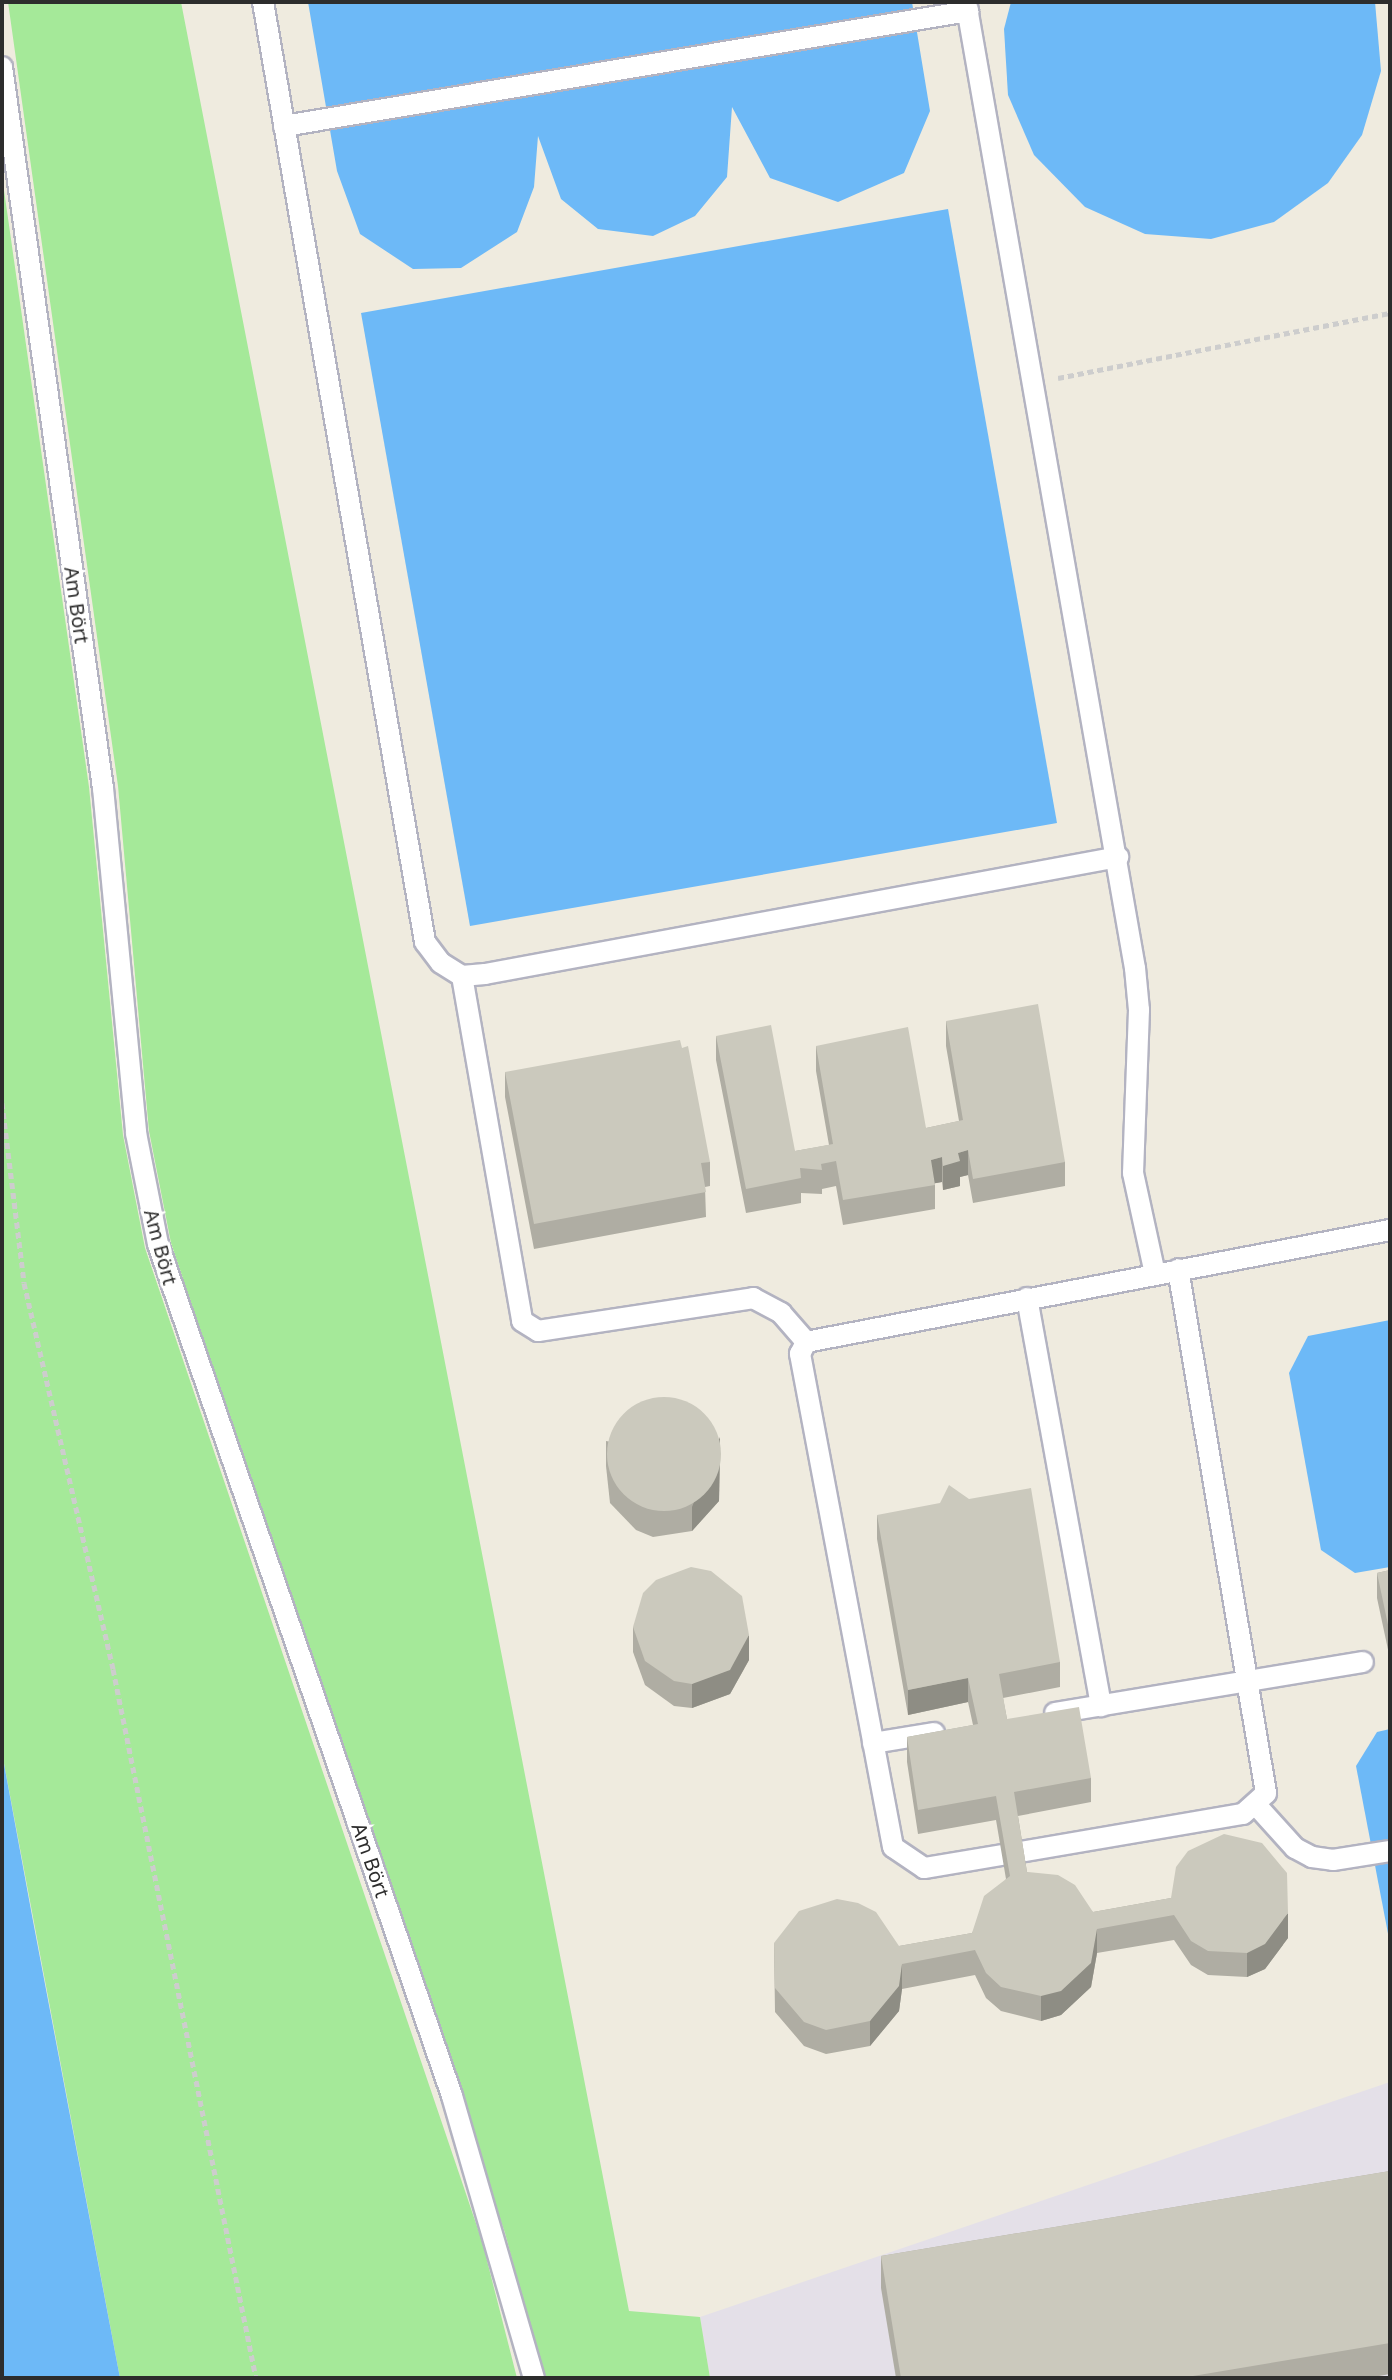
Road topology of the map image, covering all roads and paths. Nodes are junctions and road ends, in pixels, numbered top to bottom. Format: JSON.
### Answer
{"nodes":[{"id":1,"x":263,"y":2,"type":"edge"},
{"id":2,"x":967,"y":6,"type":"edge"},
{"id":3,"x":2,"y":67,"type":"edge"},
{"id":4,"x":284,"y":126,"type":"junction"},
{"id":5,"x":1390,"y":313,"type":"edge"},
{"id":6,"x":1034,"y":382,"type":"junction"},
{"id":7,"x":1118,"y":857,"type":"junction"},
{"id":8,"x":462,"y":976,"type":"junction"},
{"id":9,"x":2,"y":1103,"type":"edge"},
{"id":10,"x":1390,"y":1230,"type":"edge"},
{"id":11,"x":1178,"y":1269,"type":"junction"},
{"id":12,"x":1155,"y":1274,"type":"junction"},
{"id":13,"x":1027,"y":1298,"type":"junction"},
{"id":14,"x":806,"y":1342,"type":"junction"},
{"id":15,"x":1363,"y":1662,"type":"dead end"},
{"id":16,"x":1247,"y":1681,"type":"junction"},
{"id":17,"x":1101,"y":1706,"type":"junction"},
{"id":18,"x":1031,"y":1717,"type":"edge"},
{"id":19,"x":959,"y":1729,"type":"edge"},
{"id":20,"x":873,"y":1743,"type":"junction"},
{"id":21,"x":1257,"y":1806,"type":"junction"},
{"id":22,"x":1390,"y":1851,"type":"edge"},
{"id":23,"x":256,"y":2378,"type":"edge"},
{"id":24,"x":534,"y":2378,"type":"edge"}],
"edges":[{"from":1,"to":4,"type":"lane"},
{"from":2,"to":4,"type":"lane"},
{"from":2,"to":6,"type":"lane"},
{"from":3,"to":24,"type":"lane","name":"Am Bört"},
{"from":4,"to":8,"type":"lane"},
{"from":5,"to":6,"type":"path"},
{"from":6,"to":7,"type":"lane"},
{"from":7,"to":8,"type":"lane"},
{"from":7,"to":12,"type":"lane"},
{"from":8,"to":14,"type":"lane"},
{"from":9,"to":23,"type":"path"},
{"from":10,"to":11,"type":"lane"},
{"from":11,"to":12,"type":"lane"},
{"from":11,"to":16,"type":"lane"},
{"from":12,"to":13,"type":"lane"},
{"from":13,"to":14,"type":"lane"},
{"from":13,"to":17,"type":"lane"},
{"from":14,"to":20,"type":"lane"},
{"from":15,"to":16,"type":"lane"},
{"from":16,"to":17,"type":"lane"},
{"from":16,"to":21,"type":"lane"},
{"from":17,"to":18,"type":"lane"},
{"from":19,"to":20,"type":"lane"},
{"from":20,"to":21,"type":"lane"},
{"from":21,"to":22,"type":"lane"}]}
